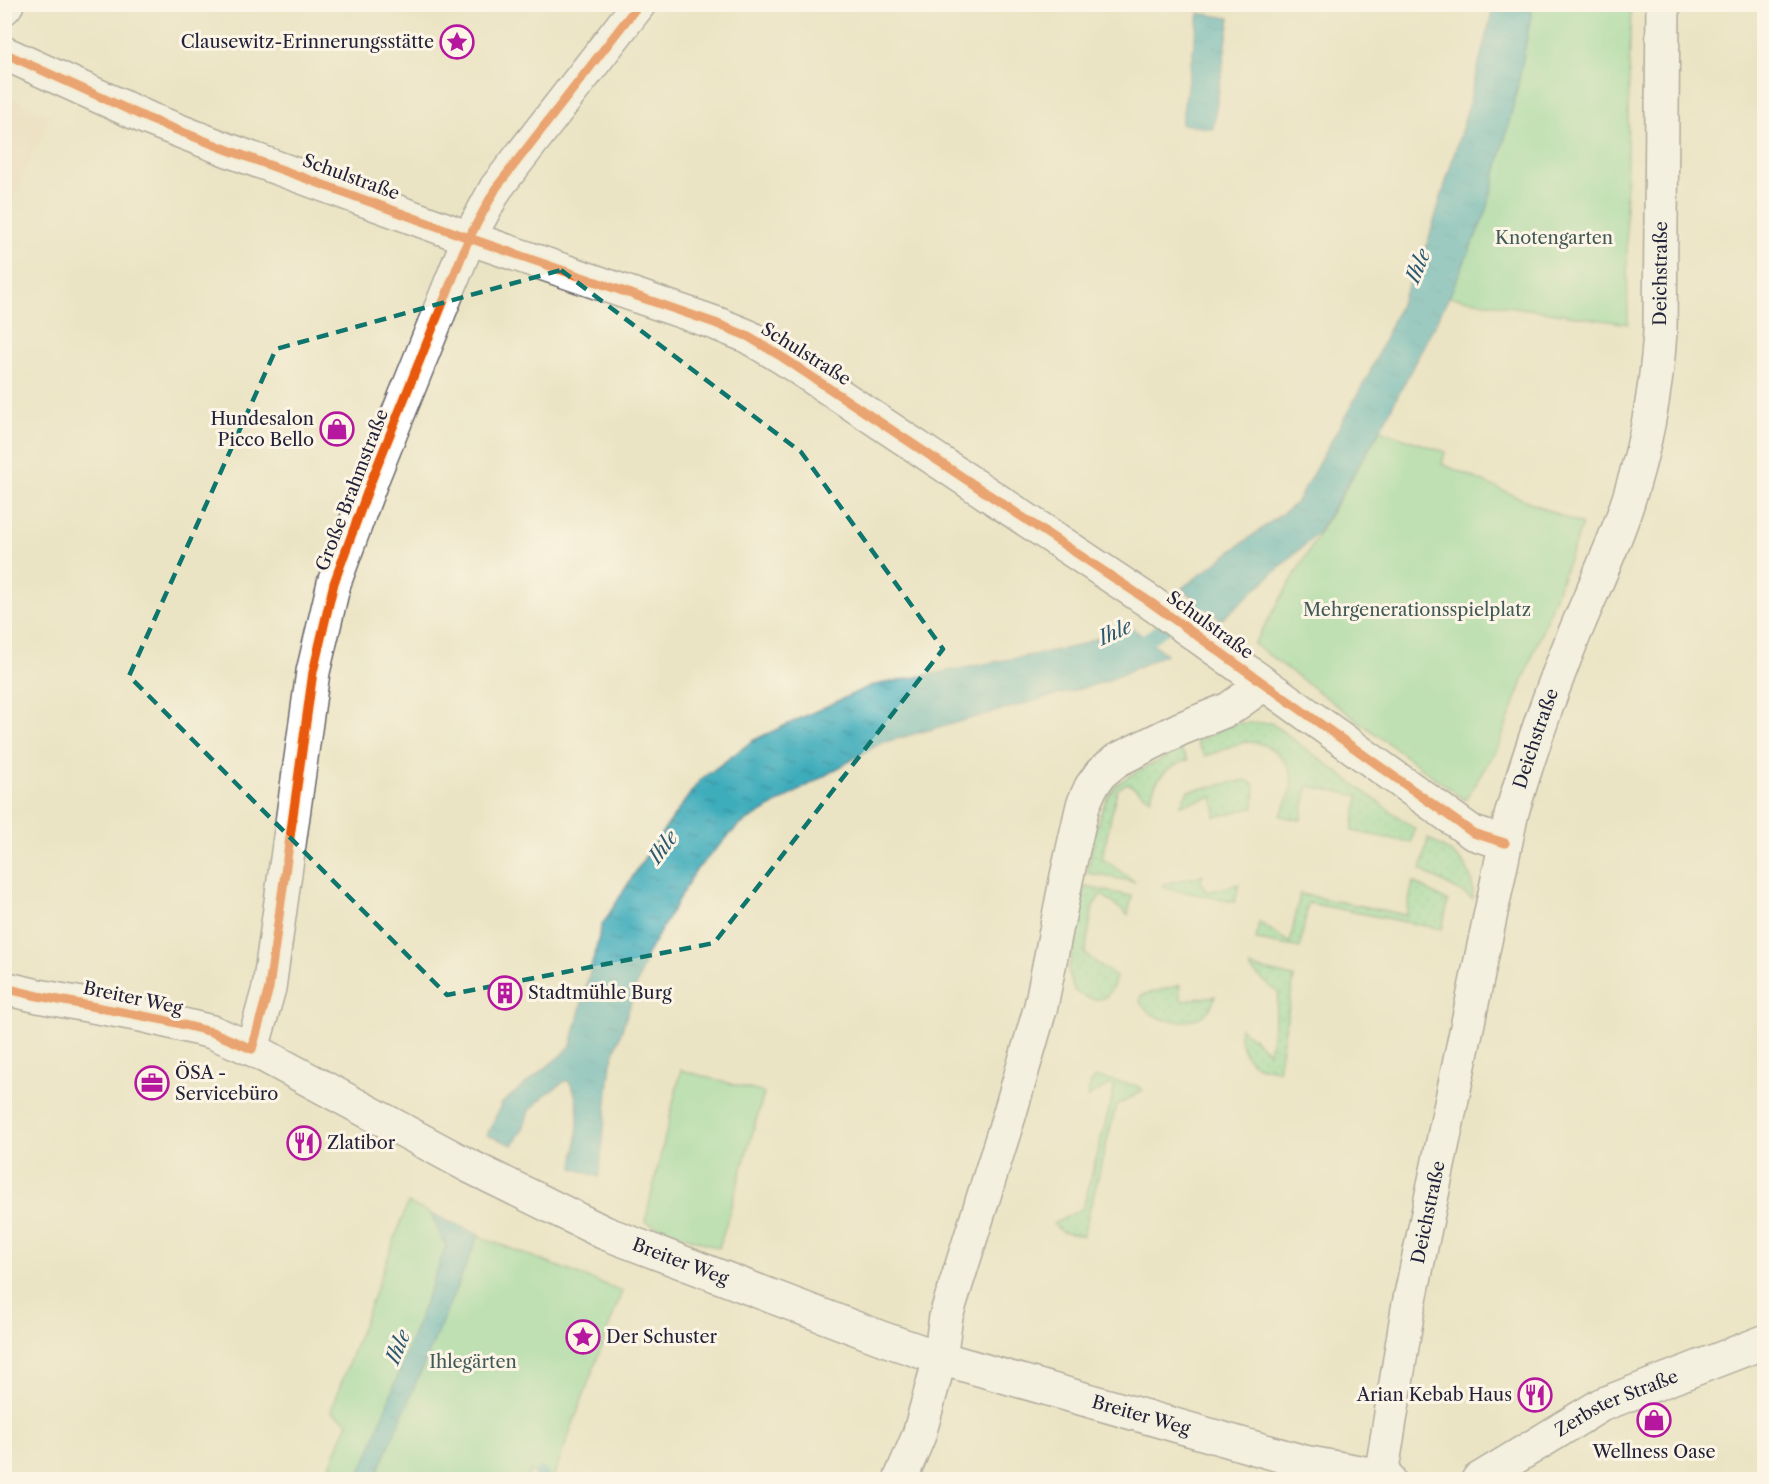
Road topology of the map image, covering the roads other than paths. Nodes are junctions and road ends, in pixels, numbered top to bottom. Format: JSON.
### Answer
{"nodes":[{"id":1,"x":639,"y":4,"type":"edge"},
{"id":2,"x":1664,"y":4,"type":"edge"},
{"id":3,"x":4,"y":53,"type":"edge"},
{"id":4,"x":469,"y":238,"type":"junction"},
{"id":5,"x":1264,"y":684,"type":"junction"},
{"id":6,"x":1505,"y":843,"type":"junction"},
{"id":7,"x":4,"y":988,"type":"edge"},
{"id":8,"x":252,"y":1049,"type":"junction"},
{"id":9,"x":1764,"y":1342,"type":"edge"},
{"id":10,"x":940,"y":1358,"type":"junction"},
{"id":11,"x":1384,"y":1478,"type":"edge"},
{"id":12,"x":900,"y":1479,"type":"edge"},
{"id":13,"x":1478,"y":1479,"type":"edge"}],
"edges":[{"from":1,"to":4,"type":"street","name":"Große Brahmstraße"},
{"from":2,"to":6,"type":"street","name":"Deichstraße"},
{"from":3,"to":4,"type":"street","name":"Schulstraße"},
{"from":4,"to":5,"type":"street","name":"Schulstraße"},
{"from":4,"to":8,"type":"street","name":"Große Brahmstraße"},
{"from":5,"to":6,"type":"street","name":"Schulstraße"},
{"from":5,"to":10,"type":"street"},
{"from":6,"to":11,"type":"street","name":"Deichstraße"},
{"from":7,"to":8,"type":"street","name":"Breiter Weg"},
{"from":8,"to":10,"type":"street","name":"Breiter Weg"},
{"from":9,"to":13,"type":"street","name":"Zerbster Straße"},
{"from":10,"to":11,"type":"street","name":"Breiter Weg"},
{"from":10,"to":12,"type":"street"}]}
